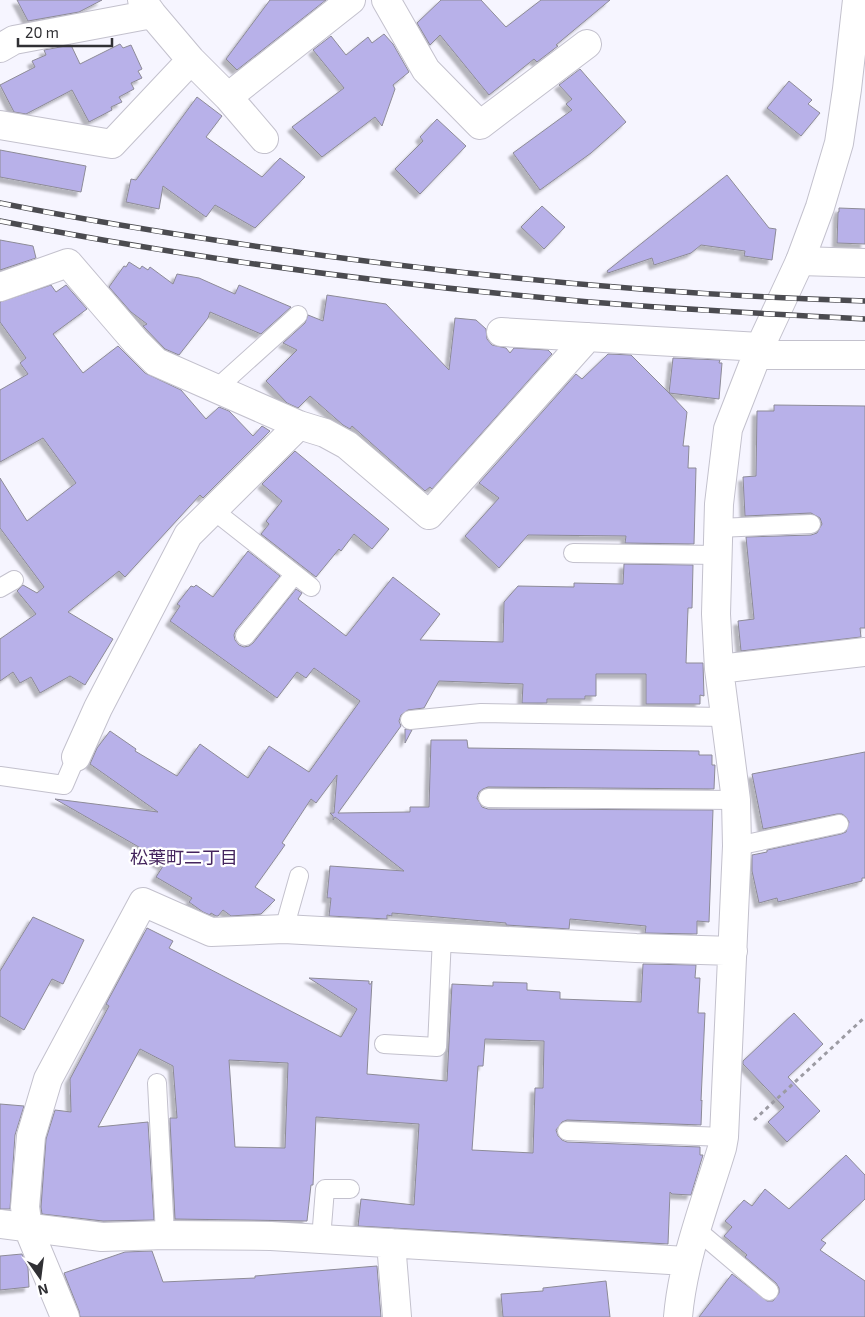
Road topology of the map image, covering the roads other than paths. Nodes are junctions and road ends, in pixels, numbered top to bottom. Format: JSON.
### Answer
{"nodes":[{"id":1,"x":351,"y":0,"type":"edge"},
{"id":2,"x":386,"y":0,"type":"edge"},
{"id":3,"x":857,"y":0,"type":"edge"},
{"id":4,"x":147,"y":7,"type":"edge"},
{"id":5,"x":587,"y":44,"type":"dead end"},
{"id":6,"x":0,"y":48,"type":"edge"},
{"id":7,"x":191,"y":60,"type":"junction"},
{"id":8,"x":228,"y":97,"type":"junction"},
{"id":9,"x":0,"y":125,"type":"edge"},
{"id":10,"x":264,"y":139,"type":"dead end"},
{"id":11,"x":800,"y":260,"type":"junction"},
{"id":12,"x":865,"y":263,"type":"edge"},
{"id":13,"x":0,"y":287,"type":"edge"},
{"id":14,"x":298,"y":315,"type":"dead end"},
{"id":15,"x":501,"y":332,"type":"dead end"},
{"id":16,"x":588,"y":337,"type":"junction"},
{"id":17,"x":758,"y":351,"type":"junction"},
{"id":18,"x":865,"y":355,"type":"edge"},
{"id":19,"x":216,"y":389,"type":"junction"},
{"id":20,"x":299,"y":424,"type":"junction"},
{"id":21,"x":213,"y":510,"type":"junction"},
{"id":22,"x":811,"y":524,"type":"dead end"},
{"id":23,"x":718,"y":528,"type":"junction"},
{"id":24,"x":573,"y":553,"type":"dead end"},
{"id":25,"x":717,"y":554,"type":"junction"},
{"id":26,"x":294,"y":575,"type":"junction"},
{"id":27,"x":311,"y":587,"type":"dead end"},
{"id":28,"x":245,"y":636,"type":"dead end"},
{"id":29,"x":865,"y":652,"type":"edge"},
{"id":30,"x":720,"y":669,"type":"junction"},
{"id":31,"x":724,"y":717,"type":"junction"},
{"id":32,"x":410,"y":720,"type":"dead end"},
{"id":33,"x":76,"y":757,"type":"joint"},
{"id":34,"x":0,"y":776,"type":"edge"},
{"id":35,"x":488,"y":798,"type":"dead end"},
{"id":36,"x":736,"y":800,"type":"junction"},
{"id":37,"x":839,"y":824,"type":"dead end"},
{"id":38,"x":737,"y":846,"type":"junction"},
{"id":39,"x":299,"y":876,"type":"dead end"},
{"id":40,"x":284,"y":929,"type":"junction"},
{"id":41,"x":442,"y":937,"type":"junction"},
{"id":42,"x":733,"y":951,"type":"junction"},
{"id":43,"x":384,"y":1044,"type":"dead end"},
{"id":44,"x":157,"y":1083,"type":"dead end"},
{"id":45,"x":567,"y":1131,"type":"dead end"},
{"id":46,"x":723,"y":1143,"type":"junction"},
{"id":47,"x":350,"y":1189,"type":"dead end"},
{"id":48,"x":0,"y":1224,"type":"edge"},
{"id":49,"x":28,"y":1228,"type":"junction"},
{"id":50,"x":697,"y":1230,"type":"junction"},
{"id":51,"x":165,"y":1235,"type":"junction"},
{"id":52,"x":321,"y":1239,"type":"junction"},
{"id":53,"x":391,"y":1243,"type":"junction"},
{"id":54,"x":686,"y":1261,"type":"junction"},
{"id":55,"x":769,"y":1290,"type":"dead end"},
{"id":56,"x":65,"y":1317,"type":"edge"},
{"id":57,"x":397,"y":1317,"type":"edge"},
{"id":58,"x":678,"y":1317,"type":"edge"}],
"edges":[{"from":1,"to":8,"type":"street"},
{"from":2,"to":5,"type":"street"},
{"from":3,"to":11,"type":"street"},
{"from":4,"to":6,"type":"street"},
{"from":4,"to":7,"type":"street"},
{"from":7,"to":8,"type":"street"},
{"from":7,"to":9,"type":"street"},
{"from":8,"to":10,"type":"street"},
{"from":11,"to":12,"type":"street"},
{"from":11,"to":17,"type":"street"},
{"from":13,"to":19,"type":"street"},
{"from":14,"to":19,"type":"lane"},
{"from":15,"to":16,"type":"street"},
{"from":16,"to":17,"type":"street"},
{"from":16,"to":20,"type":"street"},
{"from":17,"to":18,"type":"street"},
{"from":17,"to":23,"type":"street"},
{"from":19,"to":20,"type":"street"},
{"from":20,"to":21,"type":"street"},
{"from":21,"to":26,"type":"lane"},
{"from":21,"to":33,"type":"street"},
{"from":22,"to":23,"type":"lane"},
{"from":23,"to":25,"type":"street"},
{"from":24,"to":25,"type":"lane"},
{"from":25,"to":30,"type":"street"},
{"from":26,"to":27,"type":"lane"},
{"from":26,"to":28,"type":"lane"},
{"from":29,"to":30,"type":"street"},
{"from":30,"to":31,"type":"street"},
{"from":31,"to":32,"type":"lane"},
{"from":31,"to":36,"type":"street"},
{"from":33,"to":34,"type":"lane"},
{"from":35,"to":36,"type":"lane"},
{"from":36,"to":38,"type":"street"},
{"from":37,"to":38,"type":"lane"},
{"from":38,"to":42,"type":"street"},
{"from":39,"to":40,"type":"lane"},
{"from":40,"to":41,"type":"street"},
{"from":40,"to":49,"type":"street"},
{"from":41,"to":42,"type":"street"},
{"from":41,"to":43,"type":"lane"},
{"from":42,"to":46,"type":"street"},
{"from":44,"to":51,"type":"lane"},
{"from":45,"to":46,"type":"lane"},
{"from":46,"to":50,"type":"street"},
{"from":47,"to":52,"type":"lane"},
{"from":48,"to":49,"type":"street"},
{"from":49,"to":51,"type":"street"},
{"from":49,"to":56,"type":"street"},
{"from":50,"to":54,"type":"street"},
{"from":50,"to":55,"type":"lane"},
{"from":51,"to":52,"type":"street"},
{"from":52,"to":53,"type":"street"},
{"from":53,"to":54,"type":"street"},
{"from":53,"to":57,"type":"street"},
{"from":54,"to":58,"type":"street"}]}
